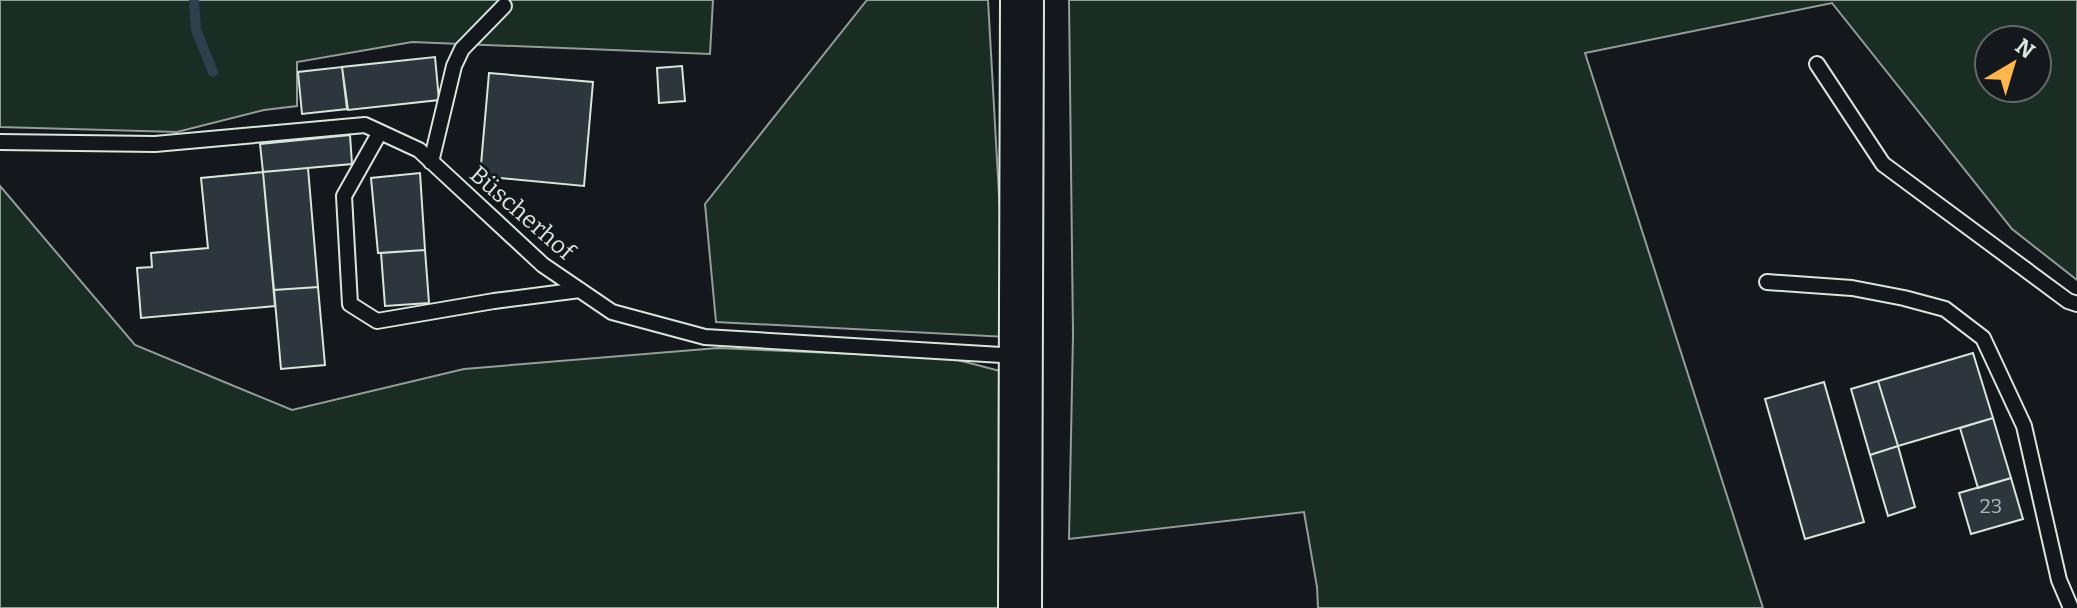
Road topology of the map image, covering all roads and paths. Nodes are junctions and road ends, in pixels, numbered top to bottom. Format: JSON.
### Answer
{"nodes":[{"id":1,"x":1022,"y":0,"type":"edge"},
{"id":2,"x":504,"y":6,"type":"dead end"},
{"id":3,"x":1817,"y":64,"type":"dead end"},
{"id":4,"x":380,"y":132,"type":"junction"},
{"id":5,"x":0,"y":142,"type":"edge"},
{"id":6,"x":431,"y":162,"type":"junction"},
{"id":7,"x":1767,"y":282,"type":"dead end"},
{"id":8,"x":580,"y":290,"type":"junction"},
{"id":9,"x":2077,"y":304,"type":"edge"},
{"id":10,"x":1019,"y":356,"type":"junction"},
{"id":11,"x":1020,"y":608,"type":"edge"},
{"id":12,"x":2071,"y":608,"type":"edge"}],
"edges":[{"from":1,"to":10,"type":"main road"},
{"from":2,"to":6,"type":"lane"},
{"from":3,"to":9,"type":"lane"},
{"from":4,"to":5,"type":"lane","name":"Büscherhof"},
{"from":4,"to":6,"type":"lane","name":"Büscherhof"},
{"from":4,"to":8,"type":"lane"},
{"from":6,"to":8,"type":"lane","name":"Büscherhof"},
{"from":7,"to":12,"type":"lane"},
{"from":8,"to":10,"type":"lane","name":"Büscherhof"},
{"from":10,"to":11,"type":"main road"}]}
